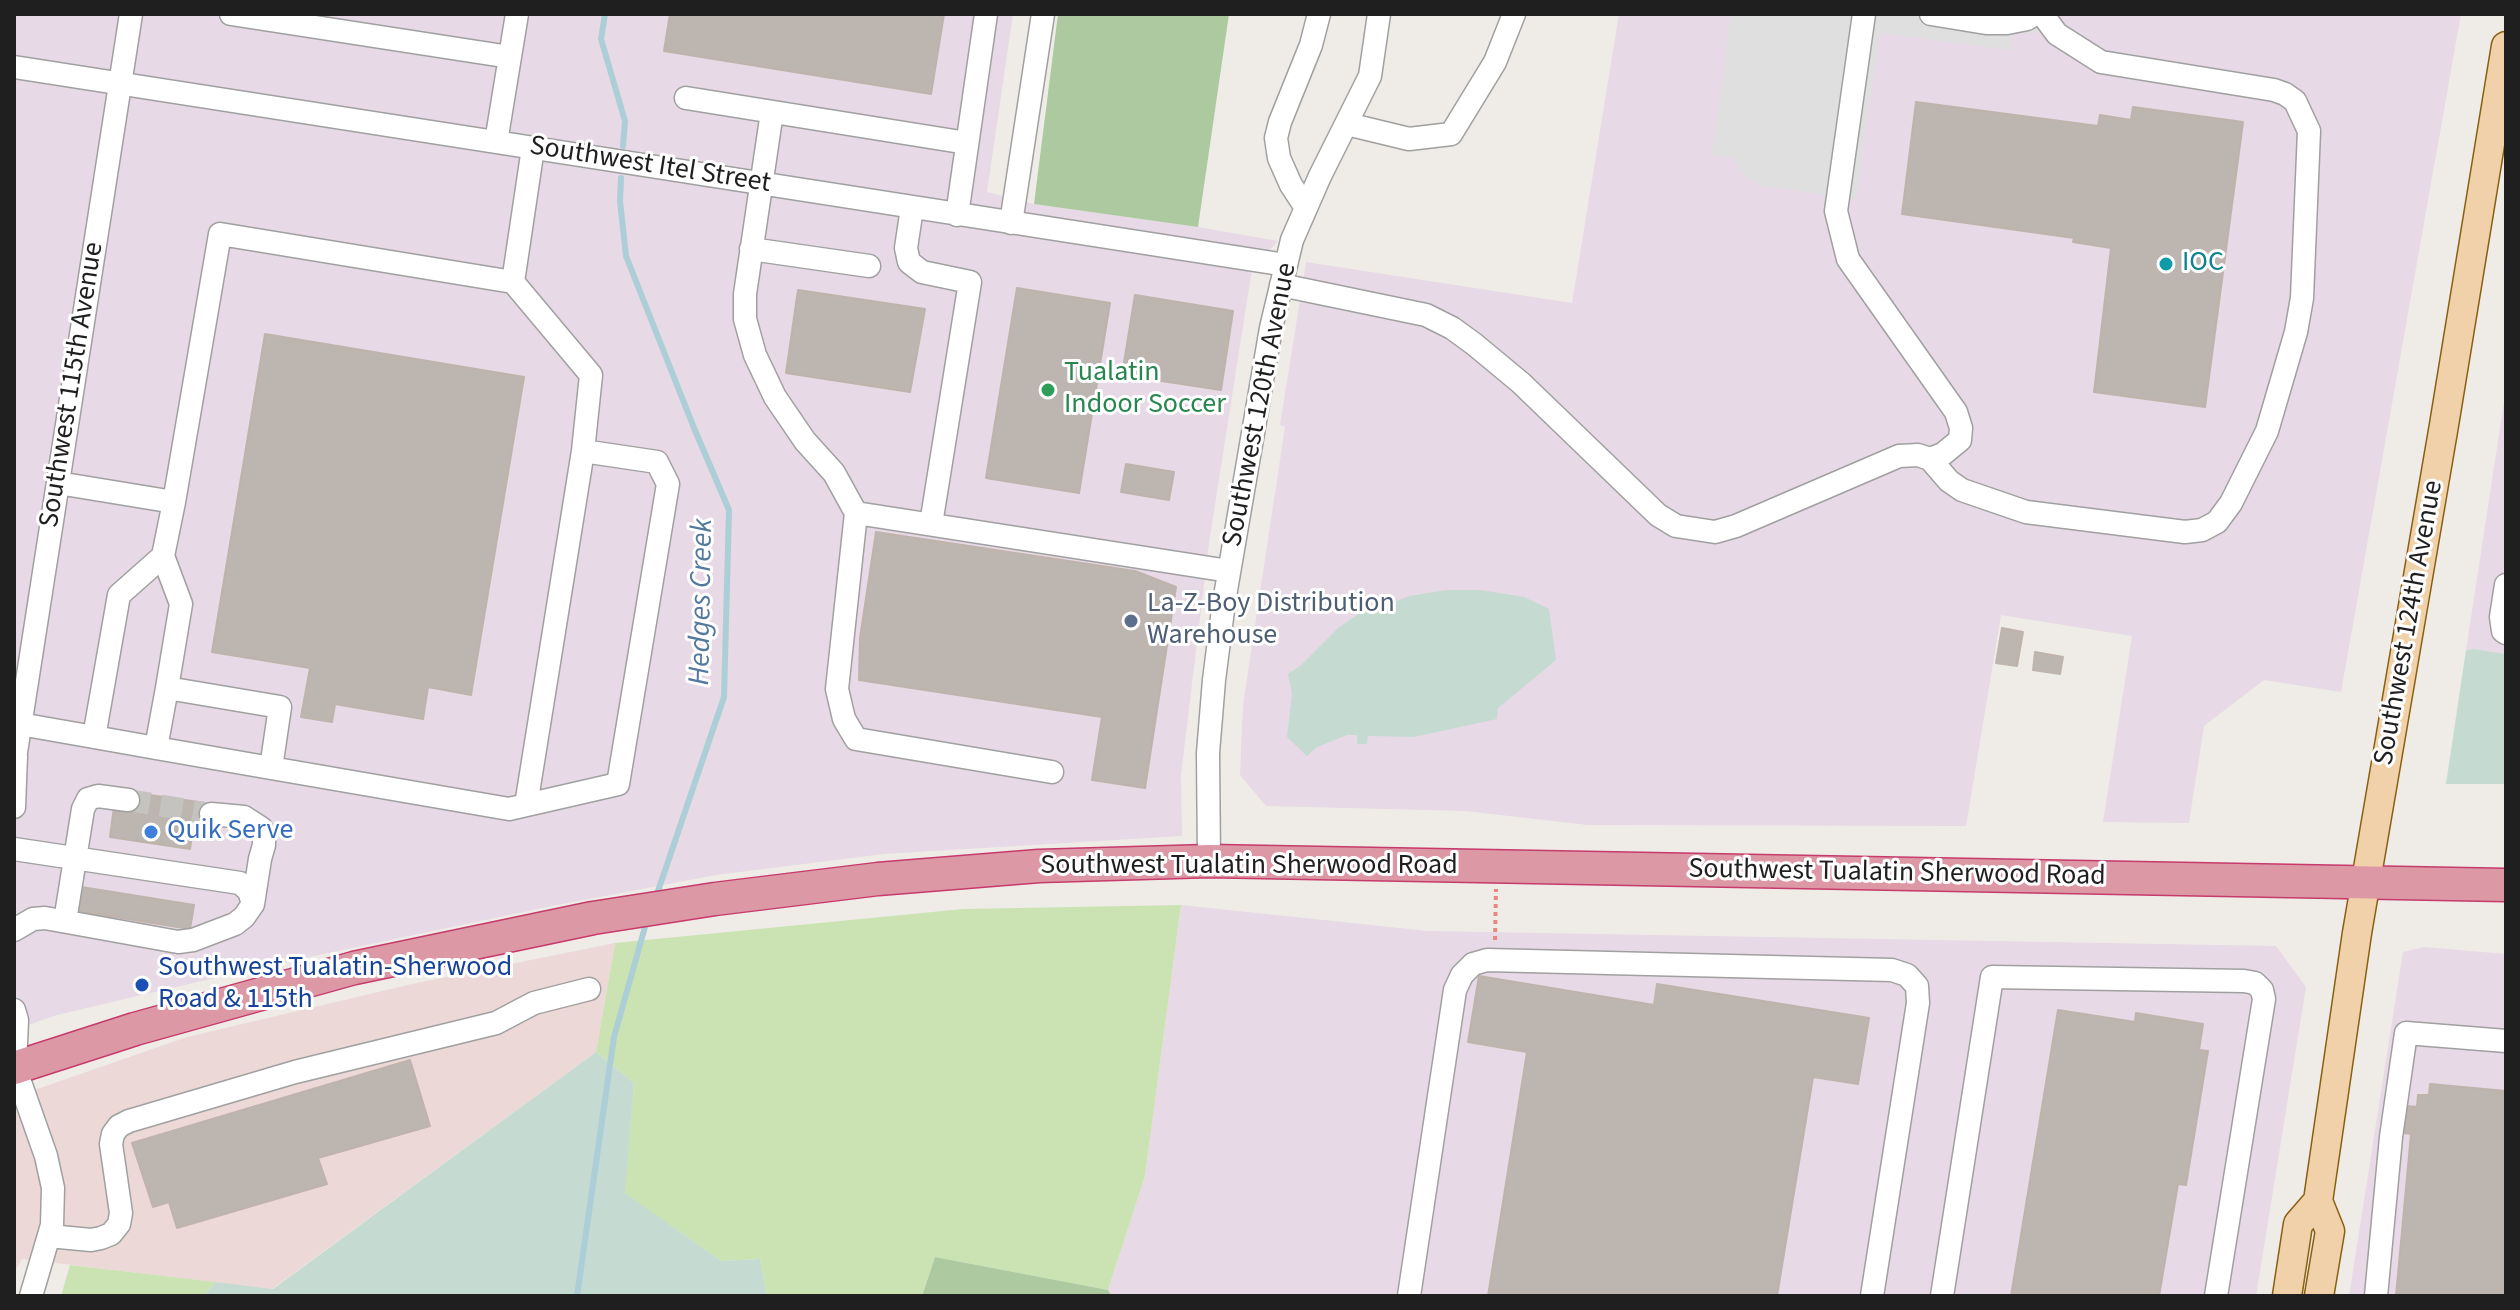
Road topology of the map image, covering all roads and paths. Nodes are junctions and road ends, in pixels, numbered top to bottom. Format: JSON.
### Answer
{"nodes":[{"id":1,"x":131,"y":14,"type":"edge"},
{"id":2,"x":231,"y":14,"type":"edge"},
{"id":3,"x":517,"y":14,"type":"edge"},
{"id":4,"x":986,"y":14,"type":"edge"},
{"id":5,"x":1043,"y":14,"type":"edge"},
{"id":6,"x":1319,"y":14,"type":"edge"},
{"id":7,"x":1379,"y":14,"type":"edge"},
{"id":8,"x":1514,"y":14,"type":"edge"},
{"id":9,"x":1864,"y":14,"type":"edge"},
{"id":10,"x":1931,"y":14,"type":"edge"},
{"id":11,"x":2035,"y":14,"type":"edge"},
{"id":12,"x":2042,"y":14,"type":"edge"},
{"id":13,"x":2506,"y":46,"type":"edge"},
{"id":14,"x":510,"y":57,"type":"junction"},
{"id":15,"x":14,"y":67,"type":"edge"},
{"id":16,"x":119,"y":83,"type":"junction"},
{"id":17,"x":686,"y":98,"type":"dead end"},
{"id":18,"x":772,"y":112,"type":"junction"},
{"id":19,"x":1347,"y":124,"type":"junction"},
{"id":20,"x":496,"y":142,"type":"junction"},
{"id":21,"x":967,"y":143,"type":"junction"},
{"id":22,"x":533,"y":148,"type":"junction"},
{"id":23,"x":760,"y":184,"type":"junction"},
{"id":24,"x":912,"y":208,"type":"junction"},
{"id":25,"x":1306,"y":208,"type":"junction"},
{"id":26,"x":957,"y":215,"type":"junction"},
{"id":27,"x":1011,"y":223,"type":"junction"},
{"id":28,"x":751,"y":249,"type":"junction"},
{"id":29,"x":869,"y":266,"type":"dead end"},
{"id":30,"x":1284,"y":275,"type":"junction"},
{"id":31,"x":513,"y":282,"type":"junction"},
{"id":32,"x":583,"y":451,"type":"junction"},
{"id":33,"x":1930,"y":459,"type":"junction"},
{"id":34,"x":58,"y":483,"type":"junction"},
{"id":35,"x":174,"y":502,"type":"junction"},
{"id":36,"x":856,"y":513,"type":"junction"},
{"id":37,"x":931,"y":524,"type":"junction"},
{"id":38,"x":163,"y":556,"type":"junction"},
{"id":39,"x":1229,"y":571,"type":"junction"},
{"id":40,"x":2506,"y":585,"type":"edge"},
{"id":41,"x":2506,"y":633,"type":"edge"},
{"id":42,"x":167,"y":688,"type":"junction"},
{"id":43,"x":17,"y":724,"type":"edge"},
{"id":44,"x":94,"y":737,"type":"junction"},
{"id":45,"x":156,"y":748,"type":"junction"},
{"id":46,"x":15,"y":760,"type":"edge"},
{"id":47,"x":271,"y":768,"type":"junction"},
{"id":48,"x":1052,"y":772,"type":"dead end"},
{"id":49,"x":128,"y":800,"type":"tunnel mouth"},
{"id":50,"x":526,"y":805,"type":"junction"},
{"id":51,"x":14,"y":807,"type":"edge"},
{"id":52,"x":211,"y":814,"type":"tunnel mouth"},
{"id":53,"x":14,"y":849,"type":"edge"},
{"id":54,"x":75,"y":858,"type":"junction"},
{"id":55,"x":1209,"y":861,"type":"junction"},
{"id":56,"x":1496,"y":867,"type":"junction"},
{"id":57,"x":2365,"y":882,"type":"junction"},
{"id":58,"x":2506,"y":885,"type":"edge"},
{"id":59,"x":253,"y":904,"type":"junction"},
{"id":60,"x":65,"y":921,"type":"junction"},
{"id":61,"x":14,"y":930,"type":"edge"},
{"id":62,"x":1492,"y":960,"type":"junction"},
{"id":63,"x":589,"y":989,"type":"dead end"},
{"id":64,"x":14,"y":1010,"type":"edge"},
{"id":65,"x":2506,"y":1041,"type":"edge"},
{"id":66,"x":14,"y":1067,"type":"edge"},
{"id":67,"x":2318,"y":1201,"type":"junction"},
{"id":68,"x":49,"y":1236,"type":"junction"},
{"id":69,"x":31,"y":1296,"type":"edge"},
{"id":70,"x":1409,"y":1296,"type":"edge"},
{"id":71,"x":1872,"y":1296,"type":"edge"},
{"id":72,"x":1942,"y":1296,"type":"edge"},
{"id":73,"x":2216,"y":1296,"type":"edge"},
{"id":74,"x":2287,"y":1296,"type":"edge"},
{"id":75,"x":2319,"y":1296,"type":"edge"},
{"id":76,"x":2376,"y":1296,"type":"edge"}],
"edges":[{"from":1,"to":16,"type":"street","name":"Southwest 115th Avenue"},
{"from":2,"to":14,"type":"street"},
{"from":3,"to":14,"type":"street"},
{"from":4,"to":21,"type":"street"},
{"from":5,"to":27,"type":"street"},
{"from":6,"to":25,"type":"street"},
{"from":7,"to":19,"type":"street","name":"Southwest 120th Avenue"},
{"from":8,"to":19,"type":"street"},
{"from":9,"to":33,"type":"street"},
{"from":10,"to":11,"type":"street"},
{"from":12,"to":33,"type":"street"},
{"from":13,"to":57,"type":"main road","name":"Southwest 124th Avenue"},
{"from":14,"to":20,"type":"street"},
{"from":15,"to":16,"type":"street","name":"Southwest Itel Street"},
{"from":16,"to":20,"type":"street","name":"Southwest Itel Street"},
{"from":16,"to":34,"type":"street","name":"Southwest 115th Avenue"},
{"from":17,"to":18,"type":"street"},
{"from":18,"to":21,"type":"street"},
{"from":18,"to":23,"type":"street"},
{"from":19,"to":25,"type":"street","name":"Southwest 120th Avenue"},
{"from":20,"to":22,"type":"street","name":"Southwest Itel Street"},
{"from":21,"to":26,"type":"street"},
{"from":22,"to":23,"type":"street","name":"Southwest Itel Street"},
{"from":22,"to":31,"type":"street"},
{"from":23,"to":24,"type":"street","name":"Southwest Itel Street"},
{"from":23,"to":28,"type":"street"},
{"from":24,"to":26,"type":"street","name":"Southwest Itel Street"},
{"from":24,"to":37,"type":"street"},
{"from":25,"to":30,"type":"street","name":"Southwest 120th Avenue"},
{"from":26,"to":27,"type":"street","name":"Southwest Itel Street"},
{"from":27,"to":30,"type":"street","name":"Southwest Itel Street"},
{"from":28,"to":29,"type":"street"},
{"from":28,"to":36,"type":"street"},
{"from":30,"to":33,"type":"street","name":"Southwest Itel Street"},
{"from":30,"to":39,"type":"street","name":"Southwest 120th Avenue"},
{"from":31,"to":32,"type":"street"},
{"from":31,"to":35,"type":"street"},
{"from":32,"to":50,"type":"street"},
{"from":32,"to":50,"type":"street"},
{"from":34,"to":35,"type":"street"},
{"from":34,"to":43,"type":"street","name":"Southwest 115th Avenue"},
{"from":35,"to":38,"type":"street"},
{"from":36,"to":37,"type":"street"},
{"from":36,"to":48,"type":"street"},
{"from":37,"to":39,"type":"street"},
{"from":38,"to":42,"type":"street"},
{"from":38,"to":44,"type":"street"},
{"from":39,"to":55,"type":"street","name":"Southwest 120th Avenue"},
{"from":40,"to":41,"type":"street"},
{"from":42,"to":45,"type":"street"},
{"from":42,"to":47,"type":"street"},
{"from":43,"to":44,"type":"street"},
{"from":43,"to":46,"type":"street","name":"Southwest 115th Avenue"},
{"from":44,"to":45,"type":"street"},
{"from":45,"to":47,"type":"street"},
{"from":46,"to":51,"type":"street","name":"Southwest 115th Avenue"},
{"from":47,"to":50,"type":"street"},
{"from":49,"to":54,"type":"street"},
{"from":52,"to":59,"type":"street"},
{"from":53,"to":54,"type":"street"},
{"from":54,"to":59,"type":"street"},
{"from":54,"to":60,"type":"street"},
{"from":55,"to":56,"type":"highway","name":"Southwest Tualatin Sherwood Road"},
{"from":55,"to":66,"type":"highway","name":"Southwest Tualatin Sherwood Road"},
{"from":56,"to":57,"type":"highway","name":"Southwest Tualatin Sherwood Road"},
{"from":56,"to":62,"type":"path"},
{"from":57,"to":58,"type":"highway","name":"Southwest Tualatin Sherwood Road"},
{"from":57,"to":67,"type":"main road","name":"Southwest 124th Avenue"},
{"from":59,"to":60,"type":"street"},
{"from":60,"to":61,"type":"street"},
{"from":62,"to":70,"type":"street"},
{"from":62,"to":71,"type":"street"},
{"from":63,"to":68,"type":"street"},
{"from":64,"to":66,"type":"street"},
{"from":65,"to":76,"type":"street"},
{"from":66,"to":68,"type":"street"},
{"from":67,"to":74,"type":"main road","name":"Southwest 124th Avenue"},
{"from":67,"to":75,"type":"main road","name":"Southwest 124th Avenue"},
{"from":68,"to":69,"type":"street"},
{"from":72,"to":73,"type":"street"}]}
